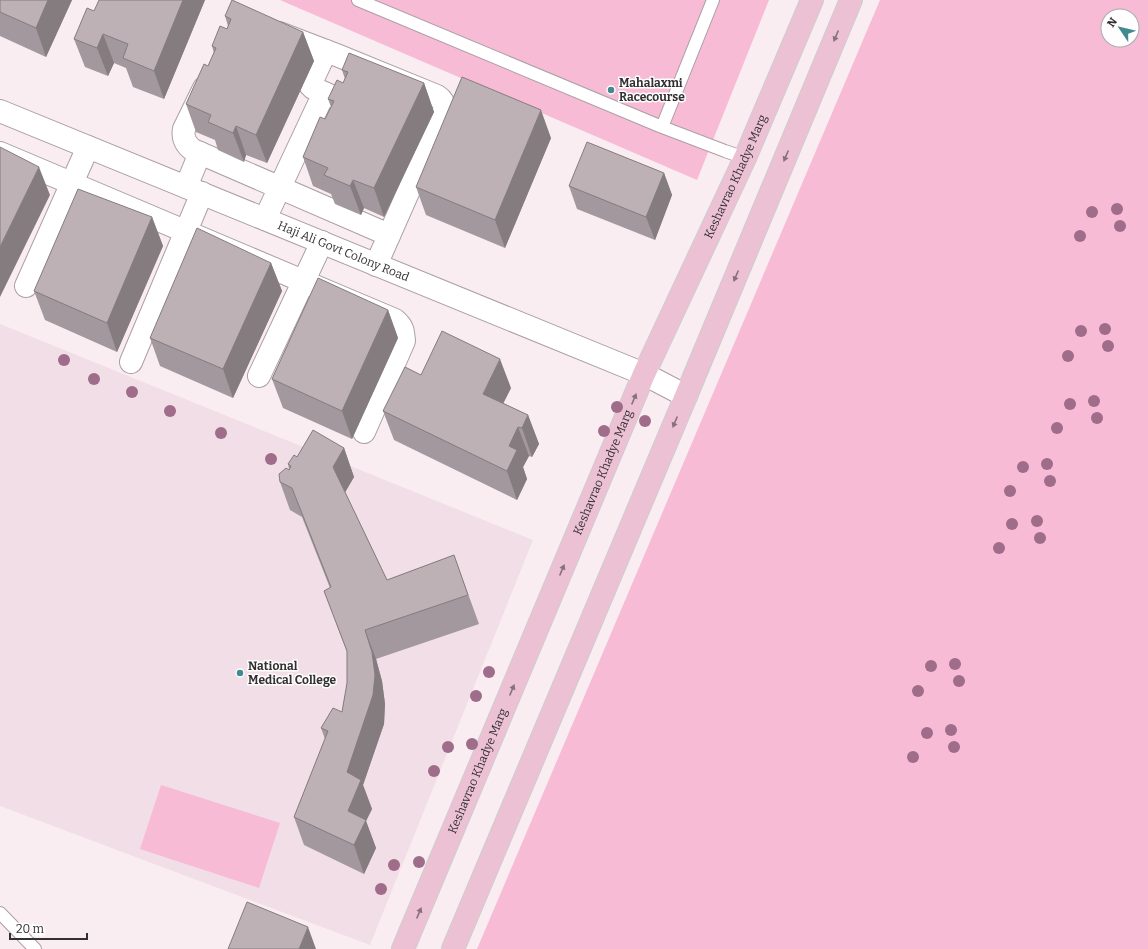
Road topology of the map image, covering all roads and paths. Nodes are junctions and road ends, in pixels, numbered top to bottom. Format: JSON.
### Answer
{"nodes":[{"id":1,"x":358,"y":0,"type":"edge"},
{"id":2,"x":714,"y":0,"type":"edge"},
{"id":3,"x":812,"y":0,"type":"edge"},
{"id":4,"x":851,"y":0,"type":"edge"},
{"id":5,"x":261,"y":26,"type":"edge"},
{"id":6,"x":326,"y":51,"type":"junction"},
{"id":7,"x":360,"y":65,"type":"junction"},
{"id":8,"x":212,"y":72,"type":"edge"},
{"id":9,"x":324,"y":93,"type":"junction"},
{"id":10,"x":0,"y":111,"type":"edge"},
{"id":11,"x":662,"y":127,"type":"junction"},
{"id":12,"x":88,"y":147,"type":"junction"},
{"id":13,"x":0,"y":153,"type":"edge"},
{"id":14,"x":200,"y":154,"type":"junction"},
{"id":15,"x":745,"y":158,"type":"junction"},
{"id":16,"x":72,"y":184,"type":"junction"},
{"id":17,"x":280,"y":188,"type":"junction"},
{"id":18,"x":194,"y":190,"type":"junction"},
{"id":19,"x":265,"y":219,"type":"junction"},
{"id":20,"x":186,"y":232,"type":"junction"},
{"id":21,"x":390,"y":235,"type":"junction"},
{"id":22,"x":322,"y":242,"type":"junction"},
{"id":23,"x":376,"y":265,"type":"junction"},
{"id":24,"x":304,"y":281,"type":"junction"},
{"id":25,"x":26,"y":286,"type":"dead end"},
{"id":26,"x":131,"y":362,"type":"dead end"},
{"id":27,"x":644,"y":374,"type":"junction"},
{"id":28,"x":259,"y":376,"type":"dead end"},
{"id":29,"x":686,"y":396,"type":"junction"},
{"id":30,"x":364,"y":432,"type":"dead end"},
{"id":31,"x":0,"y":913,"type":"edge"},
{"id":32,"x":35,"y":949,"type":"edge"},
{"id":33,"x":403,"y":949,"type":"edge"},
{"id":34,"x":453,"y":949,"type":"edge"}],
"edges":[{"from":1,"to":11,"type":"lane"},
{"from":2,"to":11,"type":"lane"},
{"from":3,"to":15,"type":"main road","name":"Keshavrao Khadye Marg"},
{"from":4,"to":29,"type":"main road","one_way":true},
{"from":5,"to":6,"type":"street"},
{"from":6,"to":7,"type":"street"},
{"from":6,"to":9,"type":"street"},
{"from":7,"to":9,"type":"street"},
{"from":7,"to":21,"type":"street"},
{"from":8,"to":14,"type":"street"},
{"from":9,"to":17,"type":"street"},
{"from":10,"to":12,"type":"street","name":"Haji Ali Govt Colony Road"},
{"from":11,"to":15,"type":"lane"},
{"from":12,"to":16,"type":"street"},
{"from":12,"to":18,"type":"street","name":"Haji Ali Govt Colony Road"},
{"from":13,"to":16,"type":"street"},
{"from":14,"to":17,"type":"street"},
{"from":14,"to":18,"type":"street"},
{"from":15,"to":27,"type":"main road","name":"Keshavrao Khadye Marg"},
{"from":16,"to":20,"type":"street"},
{"from":16,"to":25,"type":"street"},
{"from":17,"to":19,"type":"street"},
{"from":17,"to":21,"type":"street"},
{"from":18,"to":19,"type":"street","name":"Haji Ali Govt Colony Road"},
{"from":18,"to":20,"type":"street"},
{"from":19,"to":22,"type":"street","name":"Haji Ali Govt Colony Road"},
{"from":20,"to":24,"type":"street"},
{"from":20,"to":26,"type":"street"},
{"from":21,"to":23,"type":"street"},
{"from":22,"to":23,"type":"street","name":"Haji Ali Govt Colony Road"},
{"from":22,"to":24,"type":"street"},
{"from":23,"to":27,"type":"street","name":"Haji Ali Govt Colony Road"},
{"from":24,"to":28,"type":"street"},
{"from":24,"to":30,"type":"street"},
{"from":27,"to":29,"type":"street","name":"Haji Ali Govt Colony Road"},
{"from":33,"to":27,"type":"main road","name":"Keshavrao Khadye Marg","one_way":true},
{"from":29,"to":34,"type":"main road","one_way":true},
{"from":31,"to":32,"type":"lane"}]}
